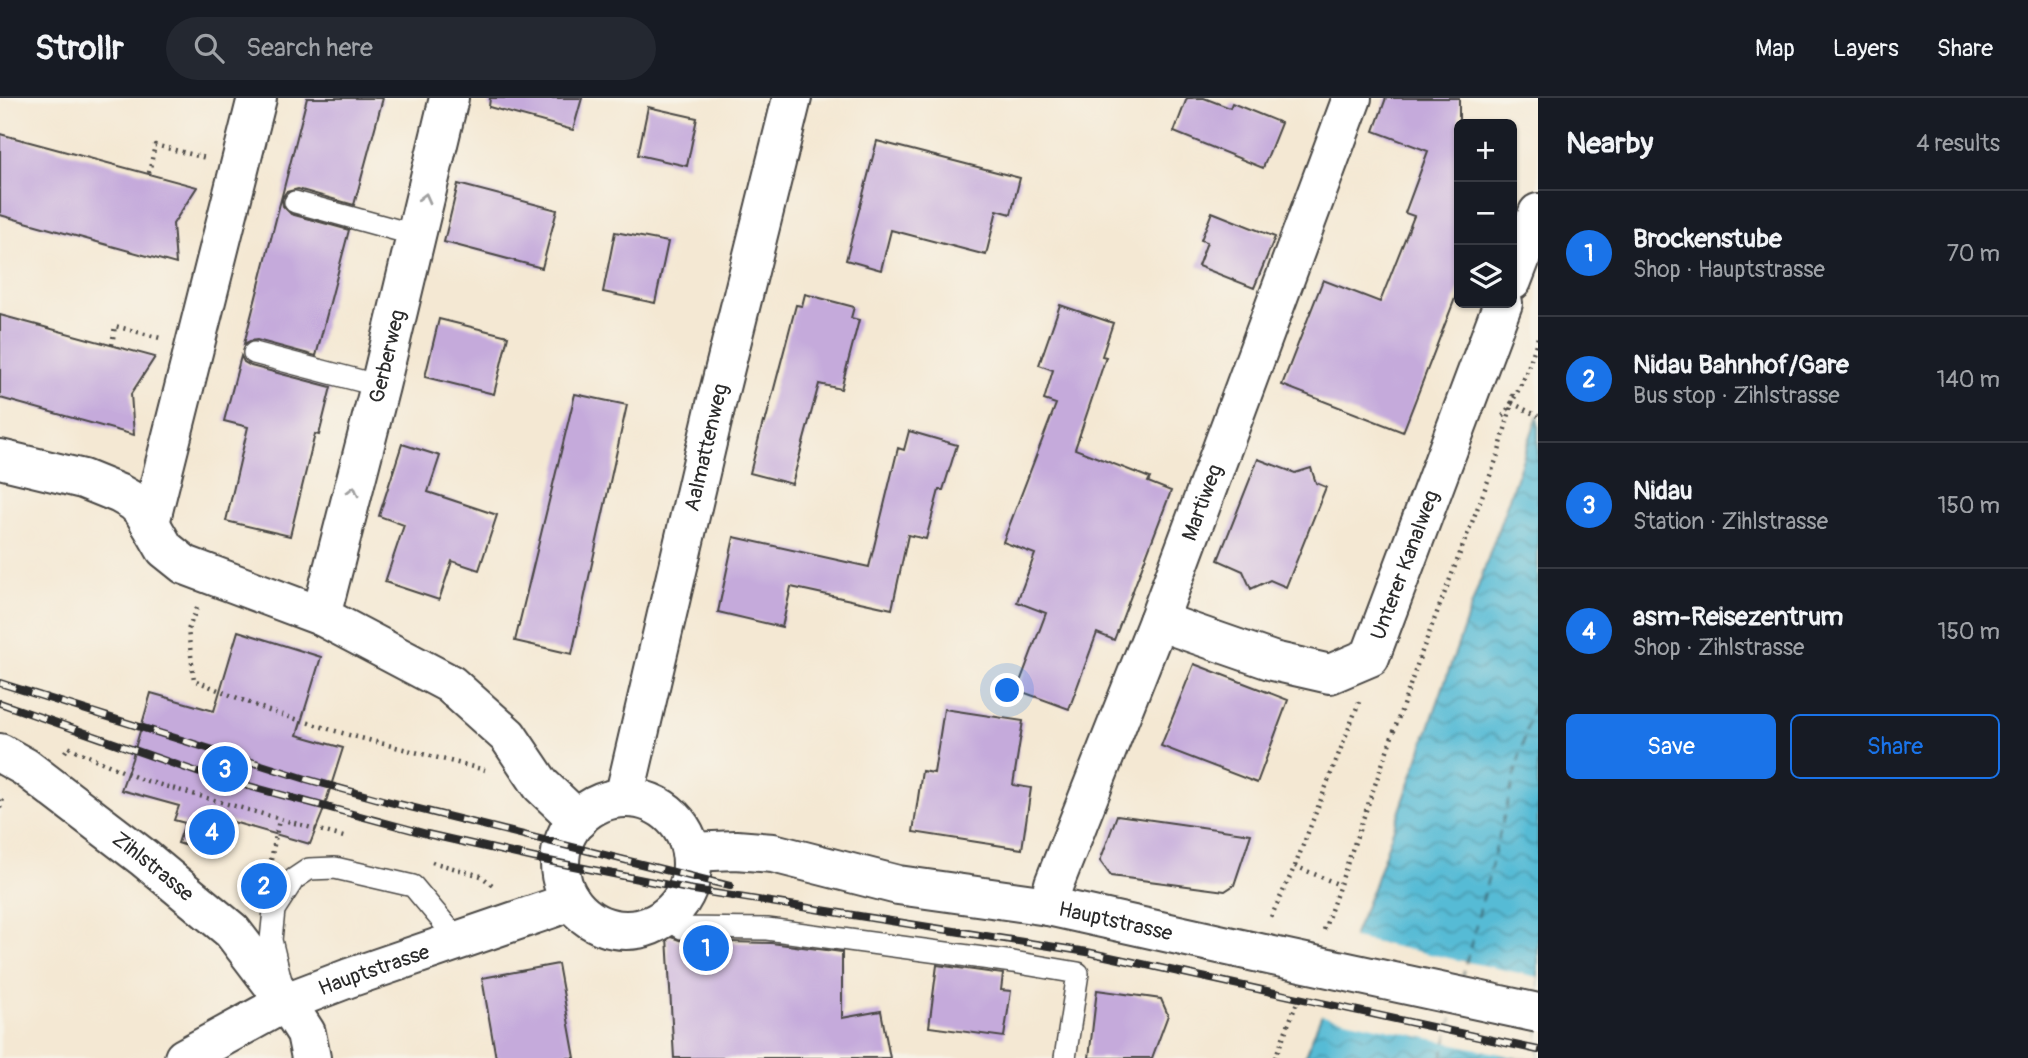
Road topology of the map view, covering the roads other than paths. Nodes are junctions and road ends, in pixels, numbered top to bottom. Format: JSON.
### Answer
{"nodes":[{"id":1,"x":257,"y":98,"type":"edge"},
{"id":2,"x":449,"y":98,"type":"edge"},
{"id":3,"x":792,"y":98,"type":"edge"},
{"id":4,"x":1352,"y":98,"type":"edge"},
{"id":5,"x":295,"y":202,"type":"dead end"},
{"id":6,"x":1538,"y":213,"type":"edge"},
{"id":7,"x":415,"y":235,"type":"junction"},
{"id":8,"x":1517,"y":268,"type":"edge"},
{"id":9,"x":1501,"y":308,"type":"edge"},
{"id":10,"x":254,"y":353,"type":"dead end"},
{"id":11,"x":380,"y":386,"type":"junction"},
{"id":12,"x":0,"y":459,"type":"edge"},
{"id":13,"x":150,"y":523,"type":"junction"},
{"id":14,"x":321,"y":616,"type":"junction"},
{"id":15,"x":1158,"y":621,"type":"junction"},
{"id":16,"x":0,"y":753,"type":"edge"},
{"id":17,"x":624,"y":798,"type":"junction"},
{"id":18,"x":578,"y":820,"type":"junction"},
{"id":19,"x":691,"y":852,"type":"junction"},
{"id":20,"x":570,"y":899,"type":"junction"},
{"id":21,"x":1048,"y":906,"type":"junction"},
{"id":22,"x":666,"y":918,"type":"junction"},
{"id":23,"x":459,"y":941,"type":"junction"},
{"id":24,"x":286,"y":1002,"type":"junction"},
{"id":25,"x":1538,"y":1013,"type":"edge"},
{"id":26,"x":184,"y":1058,"type":"edge"},
{"id":27,"x":311,"y":1058,"type":"edge"},
{"id":28,"x":1065,"y":1058,"type":"edge"}],
"edges":[{"from":1,"to":13,"type":"street"},
{"from":7,"to":2,"type":"street","name":"Gerberweg","one_way":true},
{"from":3,"to":17,"type":"street","name":"Aalmattenweg"},
{"from":4,"to":15,"type":"street","name":"Martiweg"},
{"from":5,"to":7,"type":"lane"},
{"from":6,"to":8,"type":"street"},
{"from":7,"to":11,"type":"street","name":"Gerberweg"},
{"from":9,"to":15,"type":"street","name":"Unterer Kanalweg"},
{"from":10,"to":11,"type":"lane"},
{"from":14,"to":11,"type":"street","name":"Gerberweg","one_way":true},
{"from":12,"to":13,"type":"street"},
{"from":13,"to":14,"type":"street"},
{"from":14,"to":18,"type":"street"},
{"from":15,"to":21,"type":"street","name":"Martiweg"},
{"from":16,"to":24,"type":"street","name":"Zihlstrasse"},
{"from":17,"to":18,"type":"street"},
{"from":17,"to":19,"type":"street"},
{"from":18,"to":20,"type":"street"},
{"from":19,"to":21,"type":"street","name":"Hauptstrasse"},
{"from":19,"to":22,"type":"street"},
{"from":20,"to":22,"type":"street"},
{"from":20,"to":23,"type":"street","name":"Hauptstrasse"},
{"from":21,"to":25,"type":"street","name":"Hauptstrasse","bridge":true},
{"from":22,"to":28,"type":"lane"},
{"from":23,"to":24,"type":"street","name":"Hauptstrasse"},
{"from":23,"to":24,"type":"lane"},
{"from":24,"to":26,"type":"street","name":"Hauptstrasse"},
{"from":24,"to":27,"type":"street","name":"Zihlstrasse"}]}
